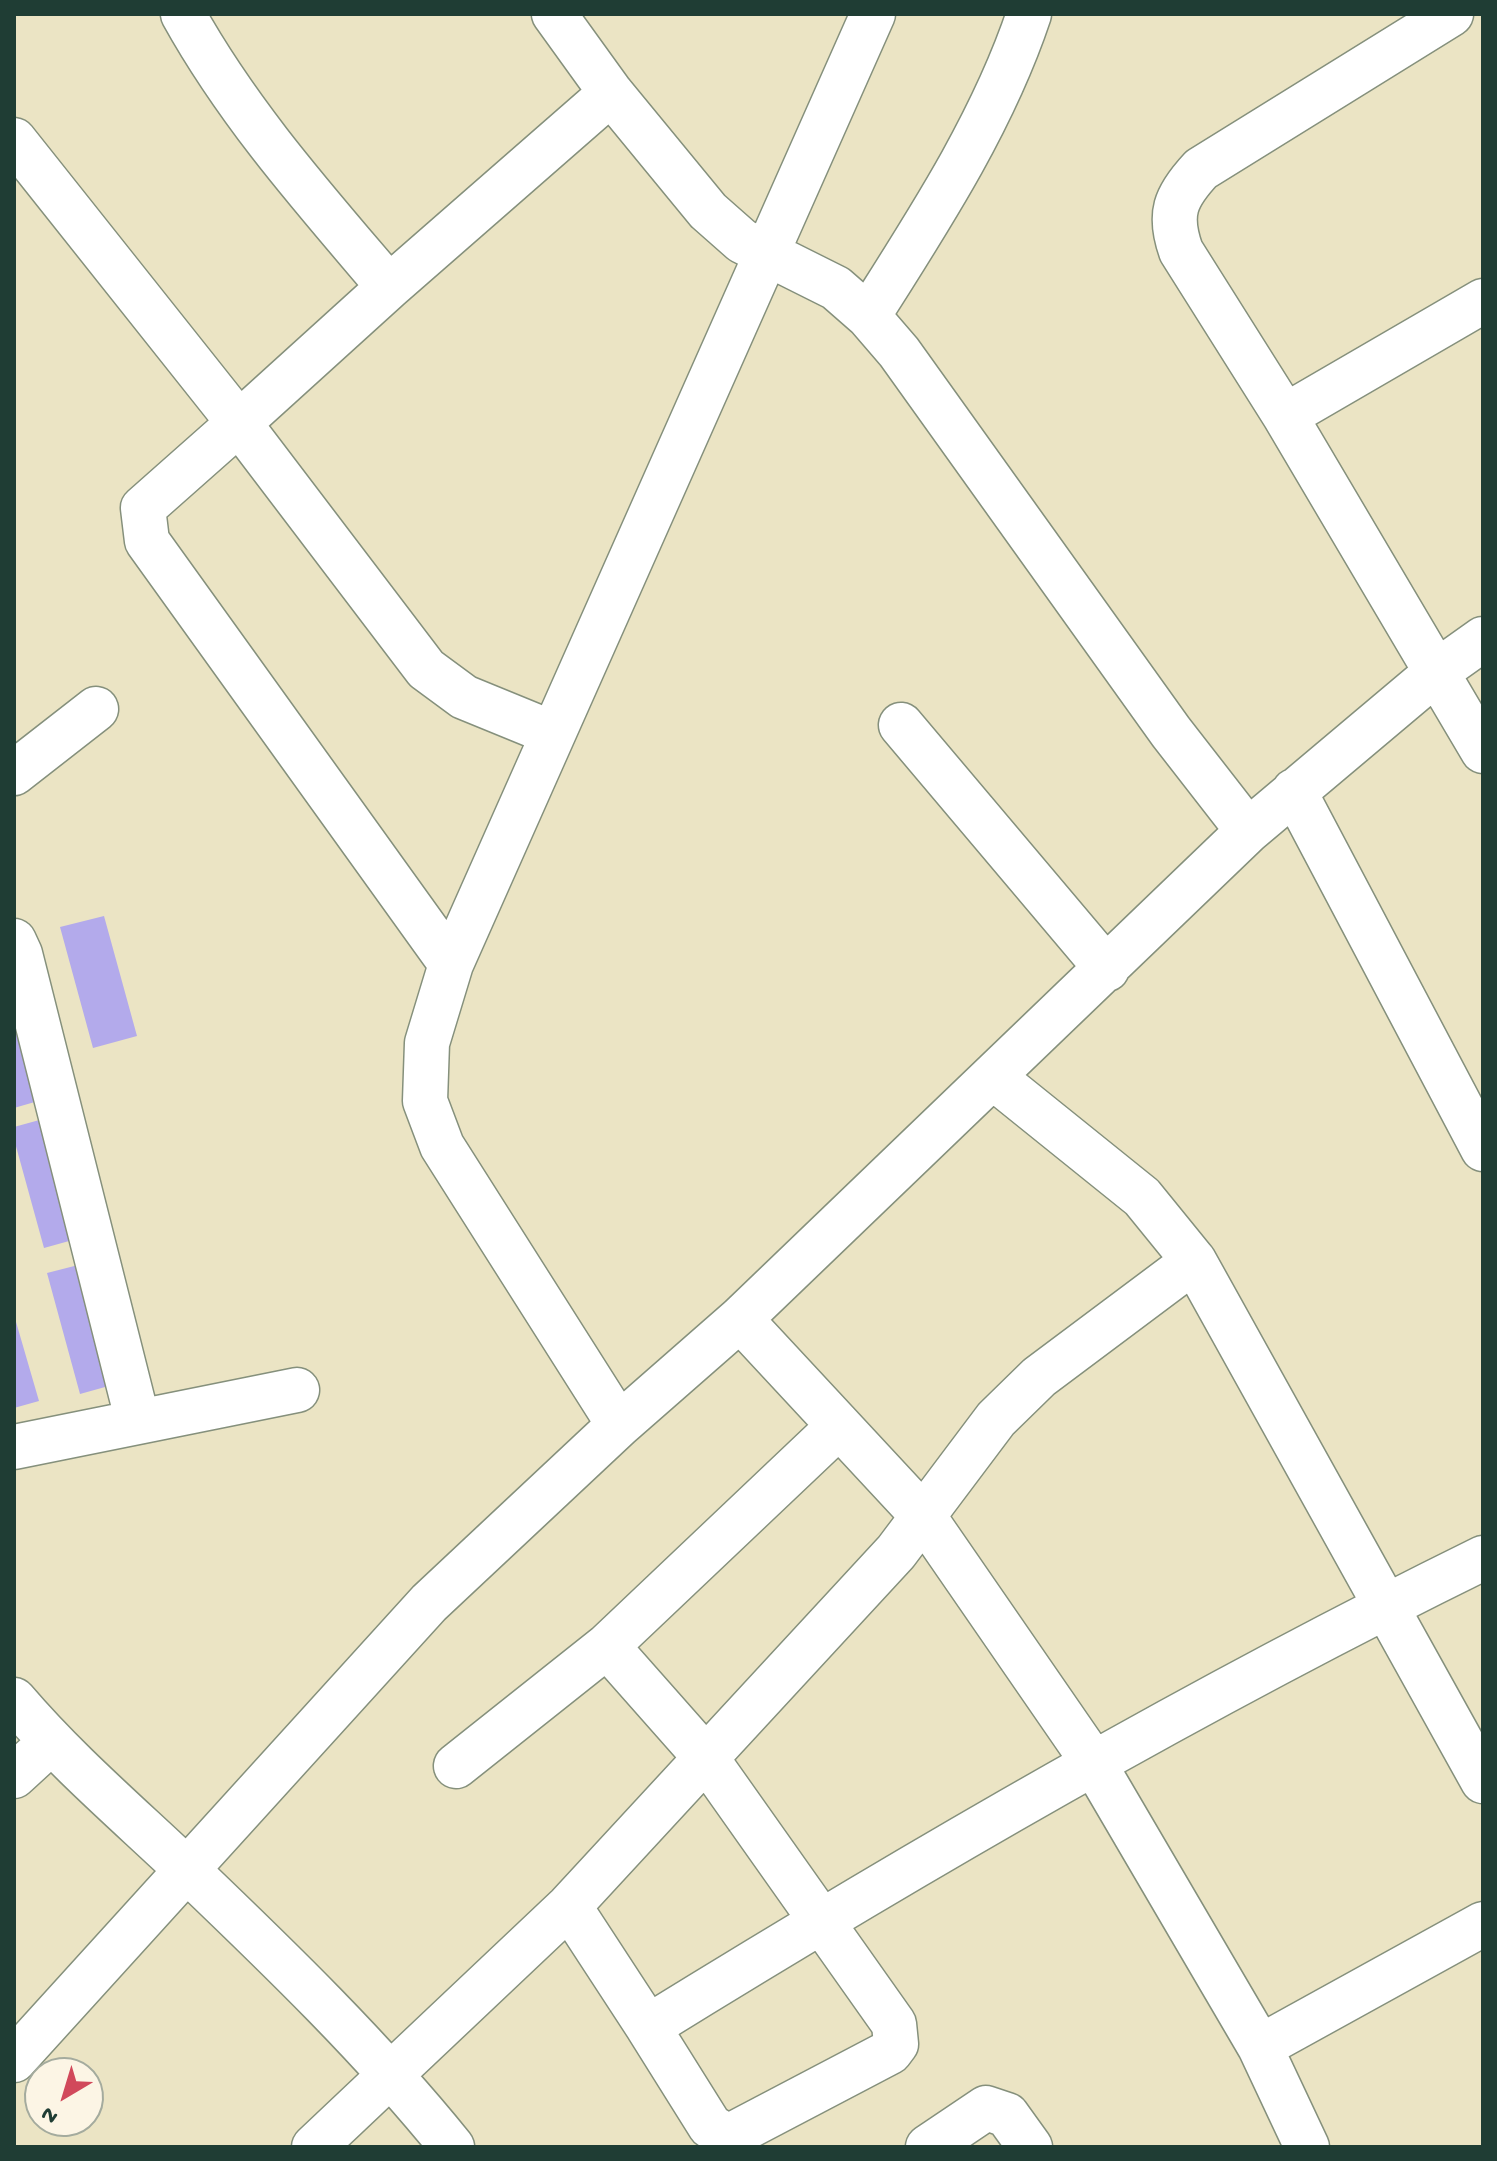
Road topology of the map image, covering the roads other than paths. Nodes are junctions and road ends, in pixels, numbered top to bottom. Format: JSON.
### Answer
{"nodes":[{"id":1,"x":183,"y":14,"type":"edge"},
{"id":2,"x":554,"y":14,"type":"edge"},
{"id":3,"x":873,"y":14,"type":"edge"},
{"id":4,"x":1029,"y":14,"type":"edge"},
{"id":5,"x":1451,"y":14,"type":"edge"},
{"id":6,"x":611,"y":93,"type":"junction"},
{"id":7,"x":14,"y":140,"type":"edge"},
{"id":8,"x":765,"y":253,"type":"junction"},
{"id":9,"x":389,"y":287,"type":"junction"},
{"id":10,"x":1483,"y":301,"type":"edge"},
{"id":11,"x":868,"y":316,"type":"junction"},
{"id":12,"x":1285,"y":416,"type":"junction"},
{"id":13,"x":239,"y":423,"type":"junction"},
{"id":14,"x":1483,"y":639,"type":"edge"},
{"id":15,"x":1438,"y":671,"type":"junction"},
{"id":16,"x":96,"y":709,"type":"dead end"},
{"id":17,"x":901,"y":725,"type":"dead end"},
{"id":18,"x":552,"y":733,"type":"junction"},
{"id":19,"x":1483,"y":751,"type":"edge"},
{"id":20,"x":14,"y":773,"type":"edge"},
{"id":21,"x":1294,"y":791,"type":"junction"},
{"id":22,"x":1248,"y":831,"type":"junction"},
{"id":23,"x":14,"y":941,"type":"edge"},
{"id":24,"x":451,"y":964,"type":"junction"},
{"id":25,"x":1107,"y":969,"type":"junction"},
{"id":26,"x":993,"y":1077,"type":"junction"},
{"id":27,"x":1483,"y":1149,"type":"edge"},
{"id":28,"x":1194,"y":1261,"type":"junction"},
{"id":29,"x":740,"y":1319,"type":"junction"},
{"id":30,"x":297,"y":1390,"type":"dead end"},
{"id":31,"x":138,"y":1422,"type":"junction"},
{"id":32,"x":619,"y":1425,"type":"junction"},
{"id":33,"x":839,"y":1426,"type":"junction"},
{"id":34,"x":14,"y":1447,"type":"edge"},
{"id":35,"x":924,"y":1517,"type":"junction"},
{"id":36,"x":1483,"y":1558,"type":"edge"},
{"id":37,"x":1383,"y":1607,"type":"junction"},
{"id":38,"x":607,"y":1646,"type":"junction"},
{"id":39,"x":14,"y":1700,"type":"edge"},
{"id":40,"x":50,"y":1743,"type":"junction"},
{"id":41,"x":706,"y":1758,"type":"junction"},
{"id":42,"x":1093,"y":1762,"type":"junction"},
{"id":43,"x":456,"y":1766,"type":"dead end"},
{"id":44,"x":14,"y":1776,"type":"edge"},
{"id":45,"x":1483,"y":1781,"type":"edge"},
{"id":46,"x":187,"y":1870,"type":"junction"},
{"id":47,"x":569,"y":1906,"type":"junction"},
{"id":48,"x":819,"y":1921,"type":"junction"},
{"id":49,"x":1483,"y":1924,"type":"edge"},
{"id":50,"x":648,"y":2027,"type":"junction"},
{"id":51,"x":1260,"y":2047,"type":"junction"},
{"id":52,"x":14,"y":2060,"type":"edge"},
{"id":53,"x":393,"y":2073,"type":"junction"},
{"id":54,"x":314,"y":2147,"type":"edge"},
{"id":55,"x":452,"y":2147,"type":"edge"},
{"id":56,"x":928,"y":2147,"type":"edge"},
{"id":57,"x":1030,"y":2147,"type":"edge"},
{"id":58,"x":1307,"y":2147,"type":"edge"}],
"edges":[{"from":1,"to":9,"type":"street"},
{"from":2,"to":6,"type":"street"},
{"from":3,"to":8,"type":"street"},
{"from":4,"to":11,"type":"street"},
{"from":5,"to":12,"type":"street"},
{"from":6,"to":8,"type":"street"},
{"from":6,"to":9,"type":"street"},
{"from":7,"to":13,"type":"street"},
{"from":8,"to":11,"type":"street"},
{"from":8,"to":18,"type":"street"},
{"from":9,"to":13,"type":"street"},
{"from":10,"to":12,"type":"street"},
{"from":11,"to":22,"type":"street"},
{"from":12,"to":15,"type":"street"},
{"from":13,"to":18,"type":"street"},
{"from":13,"to":24,"type":"street"},
{"from":14,"to":15,"type":"street"},
{"from":15,"to":19,"type":"street"},
{"from":15,"to":21,"type":"street"},
{"from":16,"to":20,"type":"street"},
{"from":17,"to":25,"type":"street"},
{"from":18,"to":24,"type":"street"},
{"from":21,"to":22,"type":"street"},
{"from":21,"to":27,"type":"street"},
{"from":22,"to":25,"type":"street"},
{"from":23,"to":31,"type":"street"},
{"from":24,"to":32,"type":"street"},
{"from":25,"to":26,"type":"street"},
{"from":26,"to":28,"type":"street"},
{"from":26,"to":29,"type":"street"},
{"from":28,"to":35,"type":"street"},
{"from":28,"to":37,"type":"street"},
{"from":29,"to":32,"type":"street"},
{"from":29,"to":33,"type":"street"},
{"from":30,"to":31,"type":"street"},
{"from":31,"to":34,"type":"street"},
{"from":32,"to":46,"type":"street"},
{"from":33,"to":35,"type":"street"},
{"from":33,"to":38,"type":"street"},
{"from":35,"to":41,"type":"street"},
{"from":35,"to":42,"type":"street"},
{"from":36,"to":37,"type":"street"},
{"from":37,"to":42,"type":"street"},
{"from":37,"to":45,"type":"street"},
{"from":38,"to":41,"type":"street"},
{"from":38,"to":43,"type":"street"},
{"from":39,"to":40,"type":"street"},
{"from":40,"to":44,"type":"street"},
{"from":40,"to":46,"type":"street"},
{"from":41,"to":47,"type":"street"},
{"from":41,"to":48,"type":"street"},
{"from":42,"to":48,"type":"street"},
{"from":42,"to":51,"type":"street"},
{"from":46,"to":52,"type":"street"},
{"from":46,"to":53,"type":"street"},
{"from":47,"to":50,"type":"street"},
{"from":47,"to":53,"type":"street"},
{"from":48,"to":50,"type":"street"},
{"from":48,"to":50,"type":"street"},
{"from":49,"to":51,"type":"street"},
{"from":51,"to":58,"type":"street"},
{"from":53,"to":54,"type":"street"},
{"from":53,"to":55,"type":"street"},
{"from":56,"to":57,"type":"street"}]}
